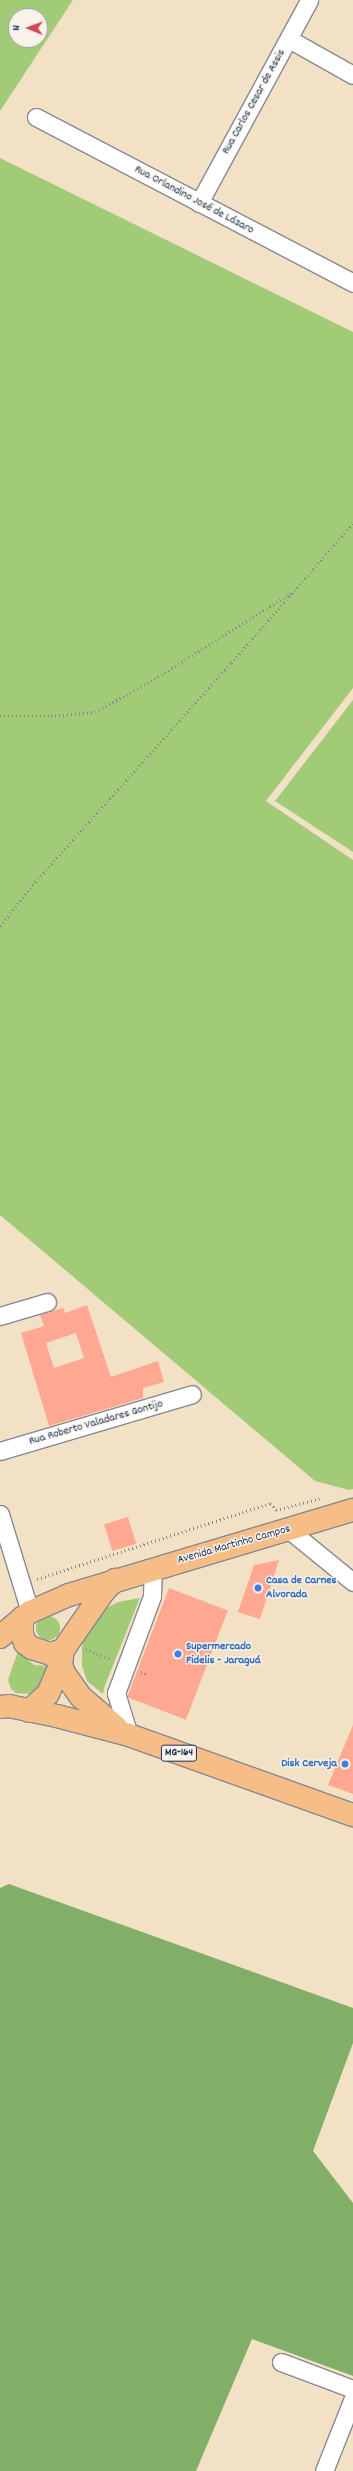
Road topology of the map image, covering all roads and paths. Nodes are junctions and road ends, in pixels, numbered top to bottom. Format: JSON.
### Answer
{"nodes":[{"id":1,"x":308,"y":0,"type":"edge"},
{"id":2,"x":289,"y":39,"type":"junction"},
{"id":3,"x":353,"y":75,"type":"edge"},
{"id":4,"x":36,"y":117,"type":"dead end"},
{"id":5,"x":199,"y":203,"type":"junction"},
{"id":6,"x":353,"y":283,"type":"edge"},
{"id":7,"x":353,"y":523,"type":"edge"},
{"id":8,"x":294,"y":590,"type":"junction"},
{"id":9,"x":0,"y":716,"type":"edge"},
{"id":10,"x":0,"y":926,"type":"edge"},
{"id":11,"x":46,"y":1302,"type":"dead end"},
{"id":12,"x":0,"y":1316,"type":"edge"},
{"id":13,"x":192,"y":1394,"type":"dead end"},
{"id":14,"x":0,"y":1451,"type":"edge"},
{"id":15,"x":322,"y":1499,"type":"dead end"},
{"id":16,"x":353,"y":1510,"type":"edge"},
{"id":17,"x":0,"y":1514,"type":"edge"},
{"id":18,"x":288,"y":1529,"type":"junction"},
{"id":19,"x":153,"y":1569,"type":"junction"},
{"id":20,"x":115,"y":1580,"type":"junction"},
{"id":21,"x":353,"y":1582,"type":"edge"},
{"id":22,"x":14,"y":1624,"type":"edge"},
{"id":23,"x":64,"y":1652,"type":"junction"},
{"id":24,"x":125,"y":1665,"type":"junction"},
{"id":25,"x":147,"y":1674,"type":"dead end"},
{"id":26,"x":0,"y":1707,"type":"edge"},
{"id":27,"x":29,"y":1711,"type":"junction"},
{"id":28,"x":129,"y":1735,"type":"junction"},
{"id":29,"x":353,"y":1815,"type":"edge"},
{"id":30,"x":281,"y":2362,"type":"dead end"},
{"id":31,"x":353,"y":2389,"type":"edge"},
{"id":32,"x":353,"y":2398,"type":"edge"},
{"id":33,"x":324,"y":2471,"type":"edge"}],
"edges":[{"from":1,"to":2,"type":"street","name":"Rua Carlos Cesar de Assis"},
{"from":2,"to":3,"type":"street"},
{"from":2,"to":5,"type":"street","name":"Rua Carlos Cesar de Assis"},
{"from":4,"to":5,"type":"street","name":"Rua Orlandino José de Lázaro"},
{"from":5,"to":6,"type":"street","name":"Rua Orlandino José de Lázaro"},
{"from":7,"to":8,"type":"path"},
{"from":8,"to":9,"type":"path"},
{"from":8,"to":10,"type":"path"},
{"from":11,"to":12,"type":"street"},
{"from":13,"to":14,"type":"street","name":"Rua Roberto Valadares Gontijo"},
{"from":15,"to":22,"type":"path"},
{"from":16,"to":18,"type":"main road","name":"Avenida Martinho Campos"},
{"from":17,"to":22,"type":"street"},
{"from":18,"to":19,"type":"main road","name":"Avenida Martinho Campos"},
{"from":18,"to":21,"type":"street"},
{"from":19,"to":20,"type":"main road","name":"Avenida Martinho Campos"},
{"from":19,"to":24,"type":"street"},
{"from":20,"to":22,"type":"main road","name":"Avenida Martinho Campos"},
{"from":20,"to":23,"type":"main road"},
{"from":22,"to":23,"type":"main road"},
{"from":23,"to":24,"type":"path"},
{"from":23,"to":27,"type":"main road"},
{"from":23,"to":28,"type":"main road"},
{"from":24,"to":25,"type":"path"},
{"from":24,"to":28,"type":"street"},
{"from":26,"to":27,"type":"main road","number":"MG-164"},
{"from":27,"to":28,"type":"main road","number":"MG-164"},
{"from":28,"to":29,"type":"main road","number":"MG-164"},
{"from":30,"to":31,"type":"street"},
{"from":32,"to":33,"type":"street"}]}
